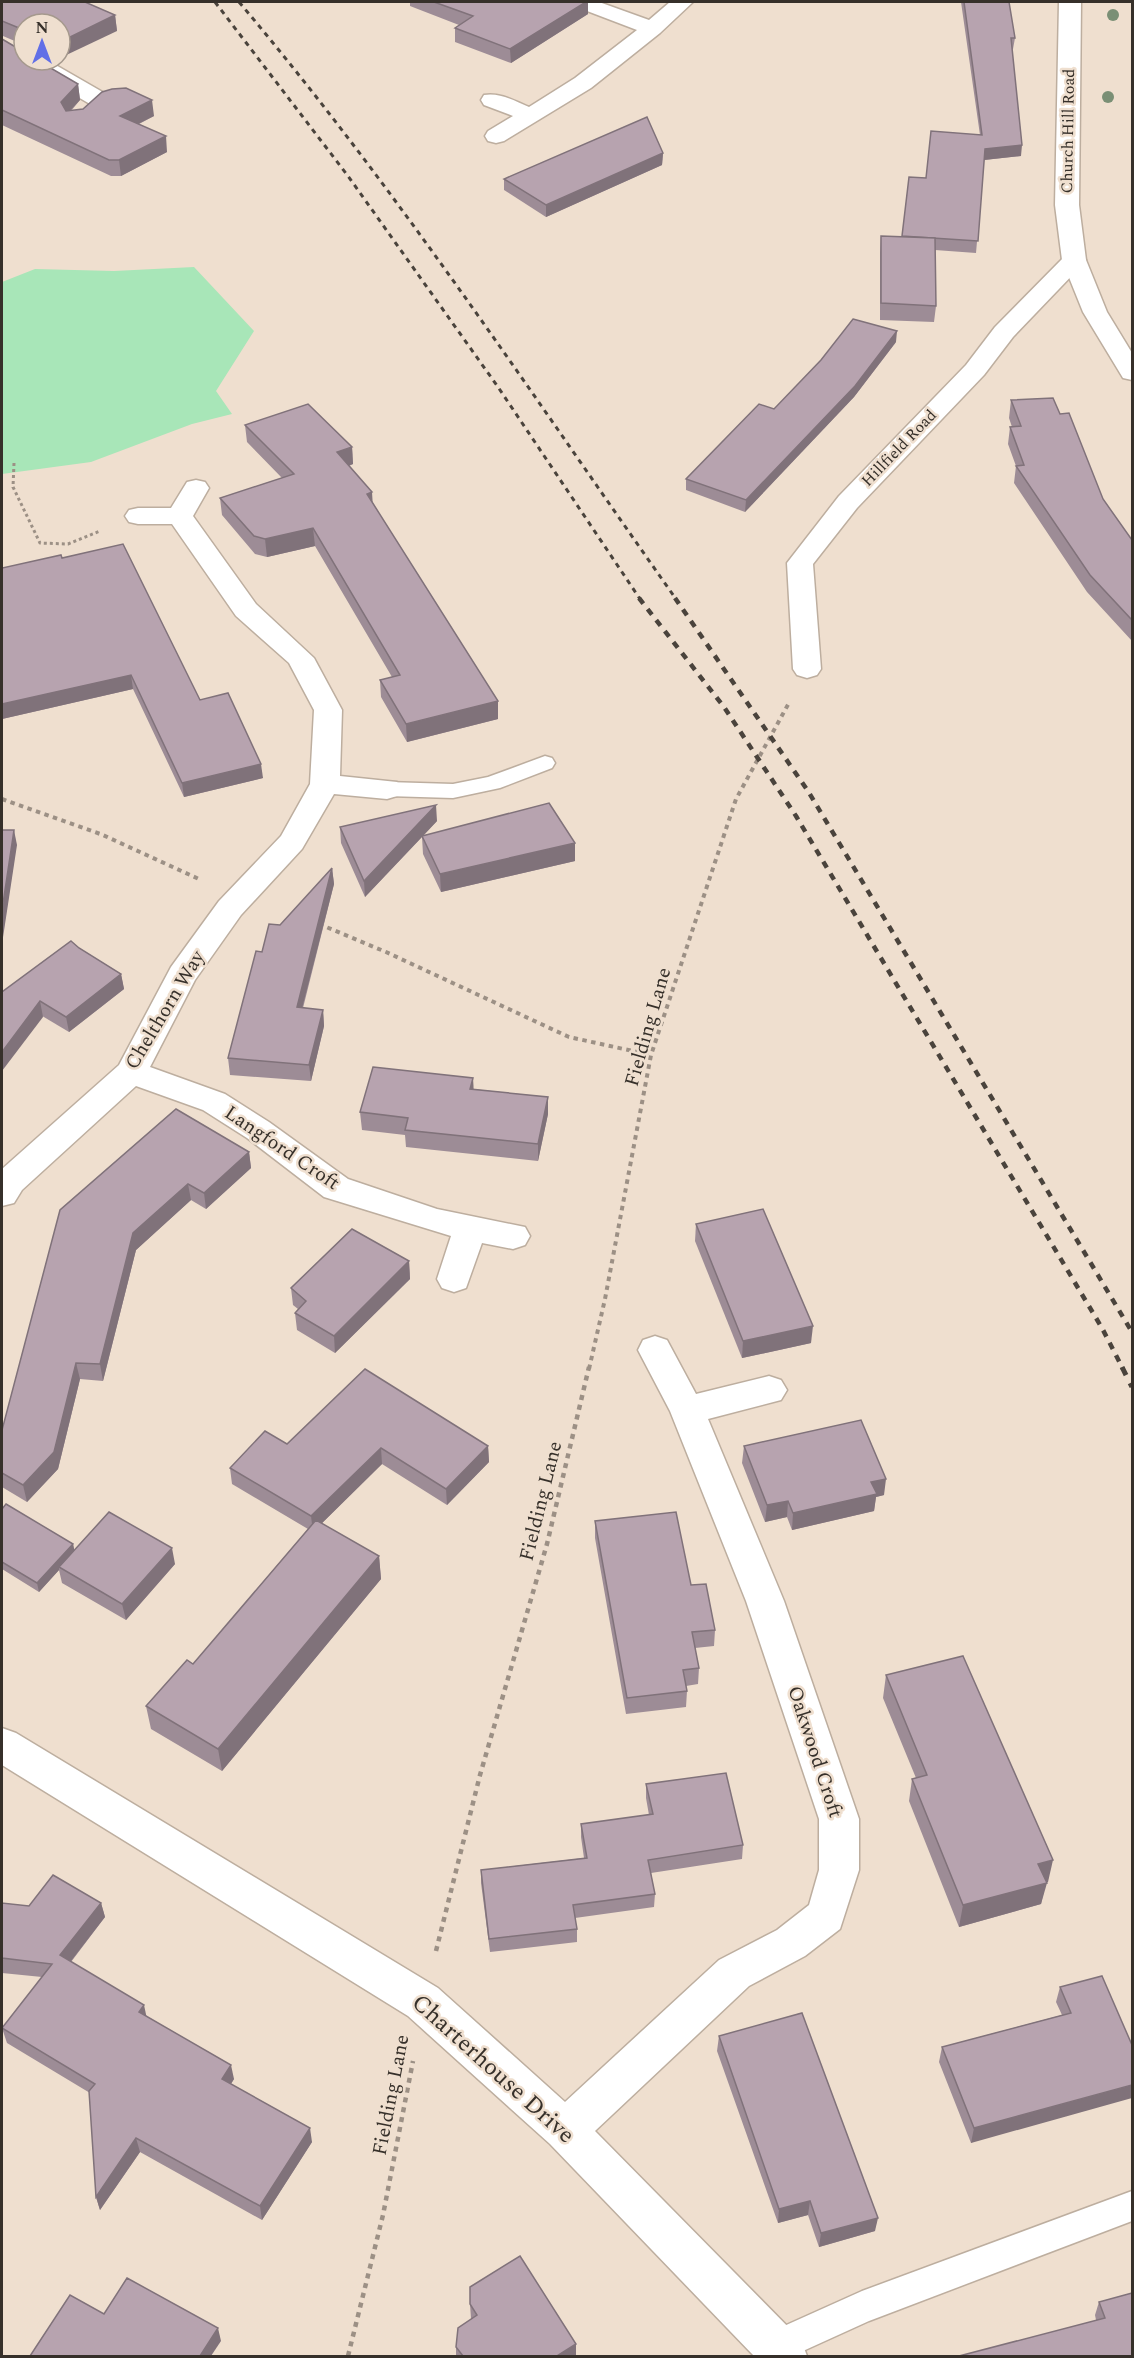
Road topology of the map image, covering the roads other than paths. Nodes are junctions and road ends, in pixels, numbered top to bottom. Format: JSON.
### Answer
{"nodes":[{"id":1,"x":581,"y":2,"type":"edge"},
{"id":2,"x":682,"y":2,"type":"edge"},
{"id":3,"x":1070,"y":2,"type":"edge"},
{"id":4,"x":652,"y":28,"type":"junction"},
{"id":5,"x":50,"y":72,"type":"edge"},
{"id":6,"x":492,"y":100,"type":"dead end"},
{"id":7,"x":100,"y":103,"type":"edge"},
{"id":8,"x":530,"y":115,"type":"junction"},
{"id":9,"x":496,"y":136,"type":"dead end"},
{"id":10,"x":1074,"y":260,"type":"junction"},
{"id":11,"x":1132,"y":373,"type":"edge"},
{"id":12,"x":196,"y":488,"type":"dead end"},
{"id":13,"x":138,"y":516,"type":"road end"},
{"id":14,"x":180,"y":516,"type":"junction"},
{"id":15,"x":807,"y":669,"type":"road end"},
{"id":16,"x":546,"y":763,"type":"dead end"},
{"id":17,"x":325,"y":784,"type":"junction"},
{"id":18,"x":387,"y":789,"type":"joint"},
{"id":19,"x":131,"y":1071,"type":"junction"},
{"id":20,"x":4,"y":1184,"type":"edge"},
{"id":21,"x":470,"y":1229,"type":"junction"},
{"id":22,"x":513,"y":1236,"type":"dead end"},
{"id":23,"x":454,"y":1279,"type":"dead end"},
{"id":24,"x":655,"y":1350,"type":"dead end"},
{"id":25,"x":769,"y":1390,"type":"dead end"},
{"id":26,"x":687,"y":1410,"type":"junction"},
{"id":27,"x":2,"y":1745,"type":"edge"},
{"id":28,"x":565,"y":2130,"type":"junction"},
{"id":29,"x":1132,"y":2206,"type":"edge"},
{"id":30,"x":780,"y":2352,"type":"edge"}],
"edges":[{"from":1,"to":4,"type":"street"},
{"from":2,"to":4,"type":"street"},
{"from":3,"to":10,"type":"street","name":"Church Hill Road"},
{"from":4,"to":8,"type":"street"},
{"from":5,"to":7,"type":"street"},
{"from":6,"to":8,"type":"street"},
{"from":8,"to":9,"type":"street"},
{"from":10,"to":11,"type":"street","name":"Church Hill Road"},
{"from":10,"to":15,"type":"street","name":"Hillfield Road"},
{"from":12,"to":14,"type":"street"},
{"from":13,"to":14,"type":"street"},
{"from":14,"to":17,"type":"street","name":"Chelthorn Way"},
{"from":16,"to":18,"type":"lane"},
{"from":17,"to":18,"type":"street"},
{"from":17,"to":19,"type":"street","name":"Chelthorn Way"},
{"from":19,"to":20,"type":"street","name":"Chelthorn Way"},
{"from":19,"to":21,"type":"street","name":"Langford Croft"},
{"from":21,"to":22,"type":"street","name":"Langford Croft"},
{"from":21,"to":23,"type":"street"},
{"from":24,"to":26,"type":"street","name":"Oakwood Croft"},
{"from":25,"to":26,"type":"street"},
{"from":26,"to":28,"type":"street","name":"Oakwood Croft"},
{"from":27,"to":28,"type":"street","name":"Charterhouse Drive"},
{"from":28,"to":30,"type":"street","name":"Charterhouse Drive"},
{"from":29,"to":30,"type":"lane"}]}
